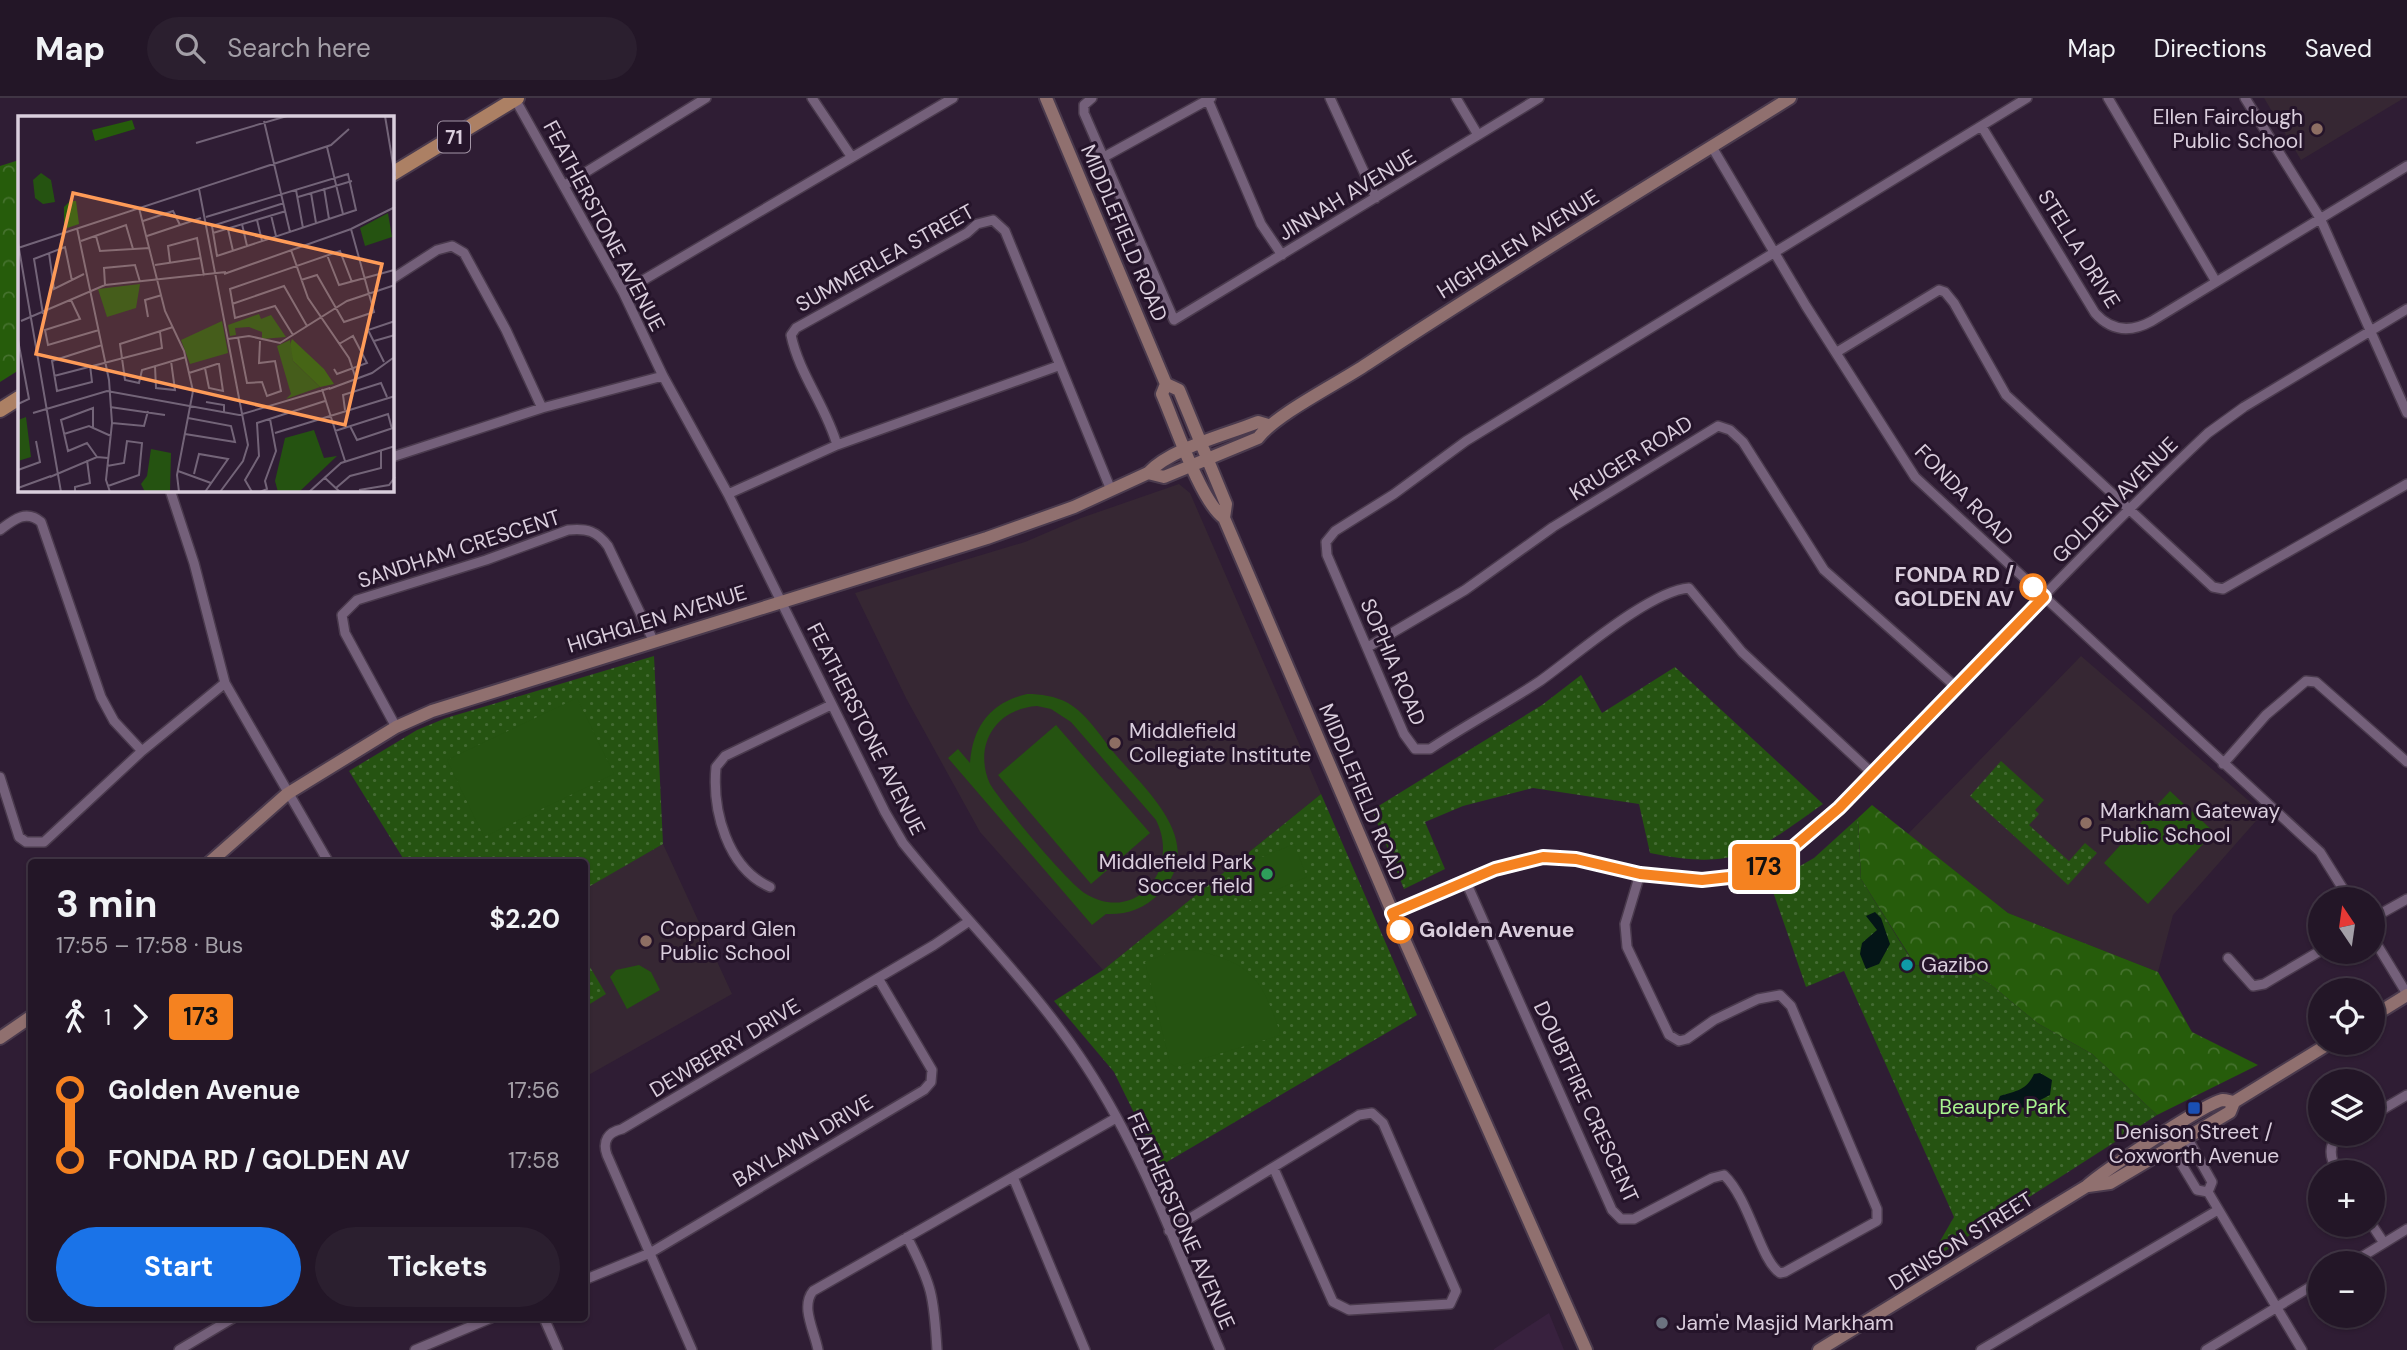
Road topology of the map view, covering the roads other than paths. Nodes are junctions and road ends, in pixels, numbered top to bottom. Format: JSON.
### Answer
{"nodes":[{"id":1,"x":706,"y":98,"type":"edge"},
{"id":2,"x":812,"y":98,"type":"edge"},
{"id":3,"x":953,"y":98,"type":"edge"},
{"id":4,"x":1046,"y":98,"type":"edge"},
{"id":5,"x":1092,"y":98,"type":"edge"},
{"id":6,"x":1330,"y":98,"type":"edge"},
{"id":7,"x":1456,"y":98,"type":"edge"},
{"id":8,"x":1539,"y":98,"type":"edge"},
{"id":9,"x":1790,"y":98,"type":"edge"},
{"id":10,"x":2027,"y":98,"type":"edge"},
{"id":11,"x":2108,"y":98,"type":"edge"},
{"id":12,"x":2245,"y":98,"type":"edge"},
{"id":13,"x":516,"y":99,"type":"edge"},
{"id":14,"x":1210,"y":99,"type":"edge"},
{"id":15,"x":1982,"y":127,"type":"junction"},
{"id":16,"x":1478,"y":135,"type":"junction"},
{"id":17,"x":1712,"y":147,"type":"junction"},
{"id":18,"x":851,"y":156,"type":"junction"},
{"id":19,"x":1104,"y":157,"type":"junction"},
{"id":20,"x":2407,"y":166,"type":"edge"},
{"id":21,"x":394,"y":173,"type":"edge"},
{"id":22,"x":565,"y":186,"type":"junction"},
{"id":23,"x":1376,"y":198,"type":"junction"},
{"id":24,"x":2320,"y":218,"type":"junction"},
{"id":25,"x":1775,"y":253,"type":"junction"},
{"id":26,"x":1282,"y":255,"type":"junction"},
{"id":27,"x":394,"y":278,"type":"edge"},
{"id":28,"x":2215,"y":281,"type":"junction"},
{"id":29,"x":623,"y":292,"type":"junction"},
{"id":30,"x":2407,"y":309,"type":"edge"},
{"id":31,"x":2369,"y":331,"type":"junction"},
{"id":32,"x":1836,"y":352,"type":"junction"},
{"id":33,"x":1058,"y":366,"type":"junction"},
{"id":34,"x":663,"y":376,"type":"junction"},
{"id":35,"x":1166,"y":384,"type":"junction"},
{"id":36,"x":18,"y":399,"type":"edge"},
{"id":37,"x":542,"y":408,"type":"junction"},
{"id":38,"x":0,"y":410,"type":"edge"},
{"id":39,"x":2407,"y":413,"type":"edge"},
{"id":40,"x":1268,"y":425,"type":"junction"},
{"id":41,"x":1201,"y":444,"type":"junction"},
{"id":42,"x":837,"y":445,"type":"junction"},
{"id":43,"x":1186,"y":450,"type":"junction"},
{"id":44,"x":394,"y":456,"type":"edge"},
{"id":45,"x":1207,"y":461,"type":"junction"},
{"id":46,"x":1193,"y":466,"type":"junction"},
{"id":47,"x":1148,"y":473,"type":"junction"},
{"id":48,"x":2407,"y":484,"type":"edge"},
{"id":49,"x":1111,"y":490,"type":"junction"},
{"id":50,"x":171,"y":492,"type":"edge"},
{"id":51,"x":728,"y":494,"type":"junction"},
{"id":52,"x":2130,"y":509,"type":"junction"},
{"id":53,"x":1224,"y":518,"type":"junction"},
{"id":54,"x":0,"y":530,"type":"edge"},
{"id":55,"x":2044,"y":597,"type":"junction"},
{"id":56,"x":781,"y":600,"type":"junction"},
{"id":57,"x":653,"y":640,"type":"junction"},
{"id":58,"x":1368,"y":647,"type":"junction"},
{"id":59,"x":225,"y":683,"type":"junction"},
{"id":60,"x":1956,"y":687,"type":"junction"},
{"id":61,"x":831,"y":705,"type":"junction"},
{"id":62,"x":396,"y":727,"type":"junction"},
{"id":63,"x":142,"y":751,"type":"junction"},
{"id":64,"x":2407,"y":762,"type":"edge"},
{"id":65,"x":2223,"y":764,"type":"junction"},
{"id":66,"x":1872,"y":773,"type":"junction"},
{"id":67,"x":0,"y":777,"type":"edge"},
{"id":68,"x":287,"y":794,"type":"junction"},
{"id":69,"x":214,"y":859,"type":"edge"},
{"id":70,"x":327,"y":859,"type":"edge"},
{"id":71,"x":1640,"y":874,"type":"junction"},
{"id":72,"x":1466,"y":882,"type":"junction"},
{"id":73,"x":770,"y":887,"type":"dead end"},
{"id":74,"x":2342,"y":887,"type":"edge"},
{"id":75,"x":2407,"y":899,"type":"edge"},
{"id":76,"x":2385,"y":911,"type":"edge"},
{"id":77,"x":1392,"y":913,"type":"junction"},
{"id":78,"x":968,"y":922,"type":"junction"},
{"id":79,"x":2228,"y":958,"type":"dead end"},
{"id":80,"x":2308,"y":958,"type":"edge"},
{"id":81,"x":2385,"y":958,"type":"edge"},
{"id":82,"x":878,"y":978,"type":"junction"},
{"id":83,"x":2407,"y":994,"type":"edge"},
{"id":84,"x":2385,"y":1008,"type":"edge"},
{"id":85,"x":28,"y":1019,"type":"edge"},
{"id":86,"x":0,"y":1038,"type":"edge"},
{"id":87,"x":2310,"y":1055,"type":"edge"},
{"id":88,"x":2407,"y":1095,"type":"edge"},
{"id":89,"x":2234,"y":1102,"type":"junction"},
{"id":90,"x":2385,"y":1108,"type":"edge"},
{"id":91,"x":1116,"y":1118,"type":"junction"},
{"id":92,"x":2180,"y":1125,"type":"junction"},
{"id":93,"x":2164,"y":1135,"type":"junction"},
{"id":94,"x":2186,"y":1138,"type":"junction"},
{"id":95,"x":2172,"y":1147,"type":"junction"},
{"id":96,"x":1274,"y":1169,"type":"junction"},
{"id":97,"x":1013,"y":1177,"type":"junction"},
{"id":98,"x":2087,"y":1186,"type":"junction"},
{"id":99,"x":2208,"y":1192,"type":"junction"},
{"id":100,"x":2218,"y":1210,"type":"junction"},
{"id":101,"x":2407,"y":1229,"type":"edge"},
{"id":102,"x":1169,"y":1231,"type":"junction"},
{"id":103,"x":907,"y":1237,"type":"junction"},
{"id":104,"x":2380,"y":1237,"type":"edge"},
{"id":105,"x":2384,"y":1243,"type":"junction"},
{"id":106,"x":2371,"y":1251,"type":"edge"},
{"id":107,"x":650,"y":1253,"type":"junction"},
{"id":108,"x":588,"y":1278,"type":"edge"},
{"id":109,"x":2308,"y":1288,"type":"edge"},
{"id":110,"x":2276,"y":1308,"type":"junction"},
{"id":111,"x":228,"y":1321,"type":"edge"},
{"id":112,"x":484,"y":1321,"type":"edge"},
{"id":113,"x":545,"y":1321,"type":"edge"},
{"id":114,"x":421,"y":1348,"type":"edge"},
{"id":115,"x":179,"y":1350,"type":"edge"},
{"id":116,"x":558,"y":1350,"type":"edge"},
{"id":117,"x":692,"y":1350,"type":"edge"},
{"id":118,"x":818,"y":1350,"type":"edge"},
{"id":119,"x":937,"y":1350,"type":"edge"},
{"id":120,"x":1085,"y":1350,"type":"edge"},
{"id":121,"x":1220,"y":1350,"type":"edge"},
{"id":122,"x":1586,"y":1350,"type":"edge"},
{"id":123,"x":1819,"y":1350,"type":"edge"},
{"id":124,"x":1981,"y":1350,"type":"edge"},
{"id":125,"x":2206,"y":1350,"type":"edge"},
{"id":126,"x":2302,"y":1350,"type":"edge"}],
"edges":[{"from":1,"to":22,"type":"street"},
{"from":2,"to":18,"type":"street"},
{"from":3,"to":18,"type":"street"},
{"from":4,"to":35,"type":"street","name":"MIDDLEFIELD ROAD"},
{"from":5,"to":19,"type":"street"},
{"from":6,"to":23,"type":"street"},
{"from":7,"to":16,"type":"street"},
{"from":8,"to":16,"type":"street","name":"JINNAH AVENUE"},
{"from":9,"to":17,"type":"street","name":"HIGHGLEN AVENUE"},
{"from":10,"to":15,"type":"street","name":"SOPHIA ROAD"},
{"from":11,"to":28,"type":"street"},
{"from":12,"to":24,"type":"street"},
{"from":13,"to":21,"type":"main road","number":"71"},
{"from":13,"to":22,"type":"street","name":"FEATHERSTONE AVENUE"},
{"from":14,"to":19,"type":"street"},
{"from":14,"to":26,"type":"street"},
{"from":15,"to":25,"type":"street","name":"SOPHIA ROAD"},
{"from":15,"to":28,"type":"street","name":"STELLA DRIVE"},
{"from":16,"to":23,"type":"street","name":"JINNAH AVENUE"},
{"from":17,"to":25,"type":"street","name":"FONDA ROAD"},
{"from":17,"to":40,"type":"street","name":"HIGHGLEN AVENUE"},
{"from":18,"to":29,"type":"street"},
{"from":19,"to":26,"type":"street","name":"JINNAH AVENUE"},
{"from":20,"to":24,"type":"street","name":"STELLA DRIVE"},
{"from":22,"to":29,"type":"street","name":"FEATHERSTONE AVENUE"},
{"from":23,"to":26,"type":"street","name":"JINNAH AVENUE"},
{"from":24,"to":28,"type":"street","name":"STELLA DRIVE"},
{"from":24,"to":31,"type":"street"},
{"from":25,"to":32,"type":"street","name":"FONDA ROAD"},
{"from":25,"to":58,"type":"street","name":"SOPHIA ROAD"},
{"from":27,"to":37,"type":"street"},
{"from":29,"to":34,"type":"street","name":"FEATHERSTONE AVENUE"},
{"from":30,"to":31,"type":"street","name":"GOLDEN AVENUE"},
{"from":31,"to":39,"type":"street"},
{"from":31,"to":52,"type":"street","name":"GOLDEN AVENUE"},
{"from":32,"to":52,"type":"street"},
{"from":32,"to":55,"type":"street","name":"FONDA ROAD"},
{"from":33,"to":42,"type":"street"},
{"from":33,"to":42,"type":"street","name":"SUMMERLEA STREET"},
{"from":33,"to":49,"type":"street","name":"SUMMERLEA STREET"},
{"from":34,"to":37,"type":"street"},
{"from":34,"to":51,"type":"street","name":"FEATHERSTONE AVENUE"},
{"from":35,"to":41,"type":"street","name":"MIDDLEFIELD ROAD"},
{"from":35,"to":43,"type":"street","name":"MIDDLEFIELD ROAD"},
{"from":36,"to":38,"type":"main road"},
{"from":37,"to":44,"type":"street"},
{"from":40,"to":41,"type":"street","name":"HIGHGLEN AVENUE"},
{"from":40,"to":45,"type":"street","name":"HIGHGLEN AVENUE"},
{"from":41,"to":43,"type":"street","name":"HIGHGLEN AVENUE"},
{"from":41,"to":45,"type":"street","name":"MIDDLEFIELD ROAD"},
{"from":42,"to":51,"type":"street"},
{"from":43,"to":46,"type":"street","name":"MIDDLEFIELD ROAD"},
{"from":43,"to":47,"type":"street","name":"HIGHGLEN AVENUE"},
{"from":45,"to":46,"type":"street","name":"HIGHGLEN AVENUE"},
{"from":45,"to":53,"type":"street","name":"MIDDLEFIELD ROAD"},
{"from":46,"to":47,"type":"street","name":"HIGHGLEN AVENUE"},
{"from":46,"to":53,"type":"street","name":"MIDDLEFIELD ROAD"},
{"from":47,"to":49,"type":"street","name":"HIGHGLEN AVENUE"},
{"from":48,"to":52,"type":"street"},
{"from":49,"to":56,"type":"street","name":"HIGHGLEN AVENUE"},
{"from":50,"to":59,"type":"street"},
{"from":51,"to":56,"type":"street","name":"FEATHERSTONE AVENUE"},
{"from":52,"to":55,"type":"street","name":"GOLDEN AVENUE"},
{"from":53,"to":77,"type":"street","name":"MIDDLEFIELD ROAD"},
{"from":54,"to":63,"type":"street"},
{"from":55,"to":60,"type":"street","name":"GOLDEN AVENUE"},
{"from":55,"to":65,"type":"street","name":"FONDA ROAD"},
{"from":56,"to":57,"type":"street","name":"HIGHGLEN AVENUE"},
{"from":56,"to":61,"type":"street","name":"FEATHERSTONE AVENUE"},
{"from":57,"to":62,"type":"street","name":"HIGHGLEN AVENUE"},
{"from":57,"to":62,"type":"street","name":"SANDHAM CRESCENT"},
{"from":58,"to":60,"type":"street","name":"KRUGER ROAD"},
{"from":58,"to":66,"type":"street","name":"SOPHIA ROAD"},
{"from":59,"to":63,"type":"street"},
{"from":59,"to":68,"type":"street"},
{"from":60,"to":66,"type":"street","name":"GOLDEN AVENUE"},
{"from":61,"to":73,"type":"street"},
{"from":61,"to":78,"type":"street","name":"FEATHERSTONE AVENUE"},
{"from":62,"to":68,"type":"street","name":"HIGHGLEN AVENUE"},
{"from":63,"to":67,"type":"street"},
{"from":64,"to":65,"type":"street"},
{"from":65,"to":74,"type":"street","name":"FONDA ROAD"},
{"from":66,"to":71,"type":"street","name":"GOLDEN AVENUE"},
{"from":68,"to":69,"type":"street","name":"HIGHGLEN AVENUE"},
{"from":68,"to":70,"type":"street"},
{"from":71,"to":72,"type":"street","name":"GOLDEN AVENUE"},
{"from":71,"to":72,"type":"street","name":"DOUBTFIRE CRESCENT"},
{"from":72,"to":77,"type":"street","name":"GOLDEN AVENUE"},
{"from":75,"to":76,"type":"street"},
{"from":77,"to":122,"type":"street","name":"MIDDLEFIELD ROAD"},
{"from":78,"to":82,"type":"street","name":"DEWBERRY DRIVE"},
{"from":78,"to":91,"type":"street","name":"FEATHERSTONE AVENUE"},
{"from":79,"to":80,"type":"street"},
{"from":81,"to":83,"type":"street"},
{"from":82,"to":107,"type":"street","name":"DEWBERRY DRIVE"},
{"from":82,"to":107,"type":"street","name":"BAYLAWN DRIVE"},
{"from":83,"to":84,"type":"street"},
{"from":85,"to":86,"type":"street"},
{"from":87,"to":89,"type":"street","name":"DENISON STREET"},
{"from":88,"to":90,"type":"street"},
{"from":89,"to":92,"type":"street","name":"DENISON STREET"},
{"from":89,"to":94,"type":"street","name":"DENISON STREET"},
{"from":91,"to":97,"type":"street"},
{"from":91,"to":102,"type":"street","name":"FEATHERSTONE AVENUE"},
{"from":92,"to":93,"type":"street","name":"DENISON STREET"},
{"from":92,"to":94,"type":"street"},
{"from":93,"to":95,"type":"street"},
{"from":93,"to":98,"type":"street","name":"DENISON STREET"},
{"from":94,"to":95,"type":"street","name":"DENISON STREET"},
{"from":94,"to":99,"type":"street"},
{"from":95,"to":98,"type":"street","name":"DENISON STREET"},
{"from":95,"to":99,"type":"street"},
{"from":96,"to":96,"type":"street"},
{"from":96,"to":102,"type":"street"},
{"from":97,"to":103,"type":"street"},
{"from":97,"to":120,"type":"street"},
{"from":98,"to":123,"type":"street","name":"DENISON STREET"},
{"from":99,"to":100,"type":"street"},
{"from":100,"to":110,"type":"street"},
{"from":100,"to":124,"type":"street"},
{"from":101,"to":105,"type":"street"},
{"from":102,"to":121,"type":"street","name":"FEATHERSTONE AVENUE"},
{"from":103,"to":118,"type":"street"},
{"from":103,"to":119,"type":"street"},
{"from":104,"to":105,"type":"street"},
{"from":105,"to":106,"type":"street"},
{"from":107,"to":108,"type":"street","name":"BAYLAWN DRIVE"},
{"from":107,"to":117,"type":"street"},
{"from":109,"to":110,"type":"street"},
{"from":110,"to":125,"type":"street"},
{"from":110,"to":126,"type":"street"},
{"from":111,"to":115,"type":"street"},
{"from":112,"to":114,"type":"street"},
{"from":113,"to":116,"type":"street"}]}
